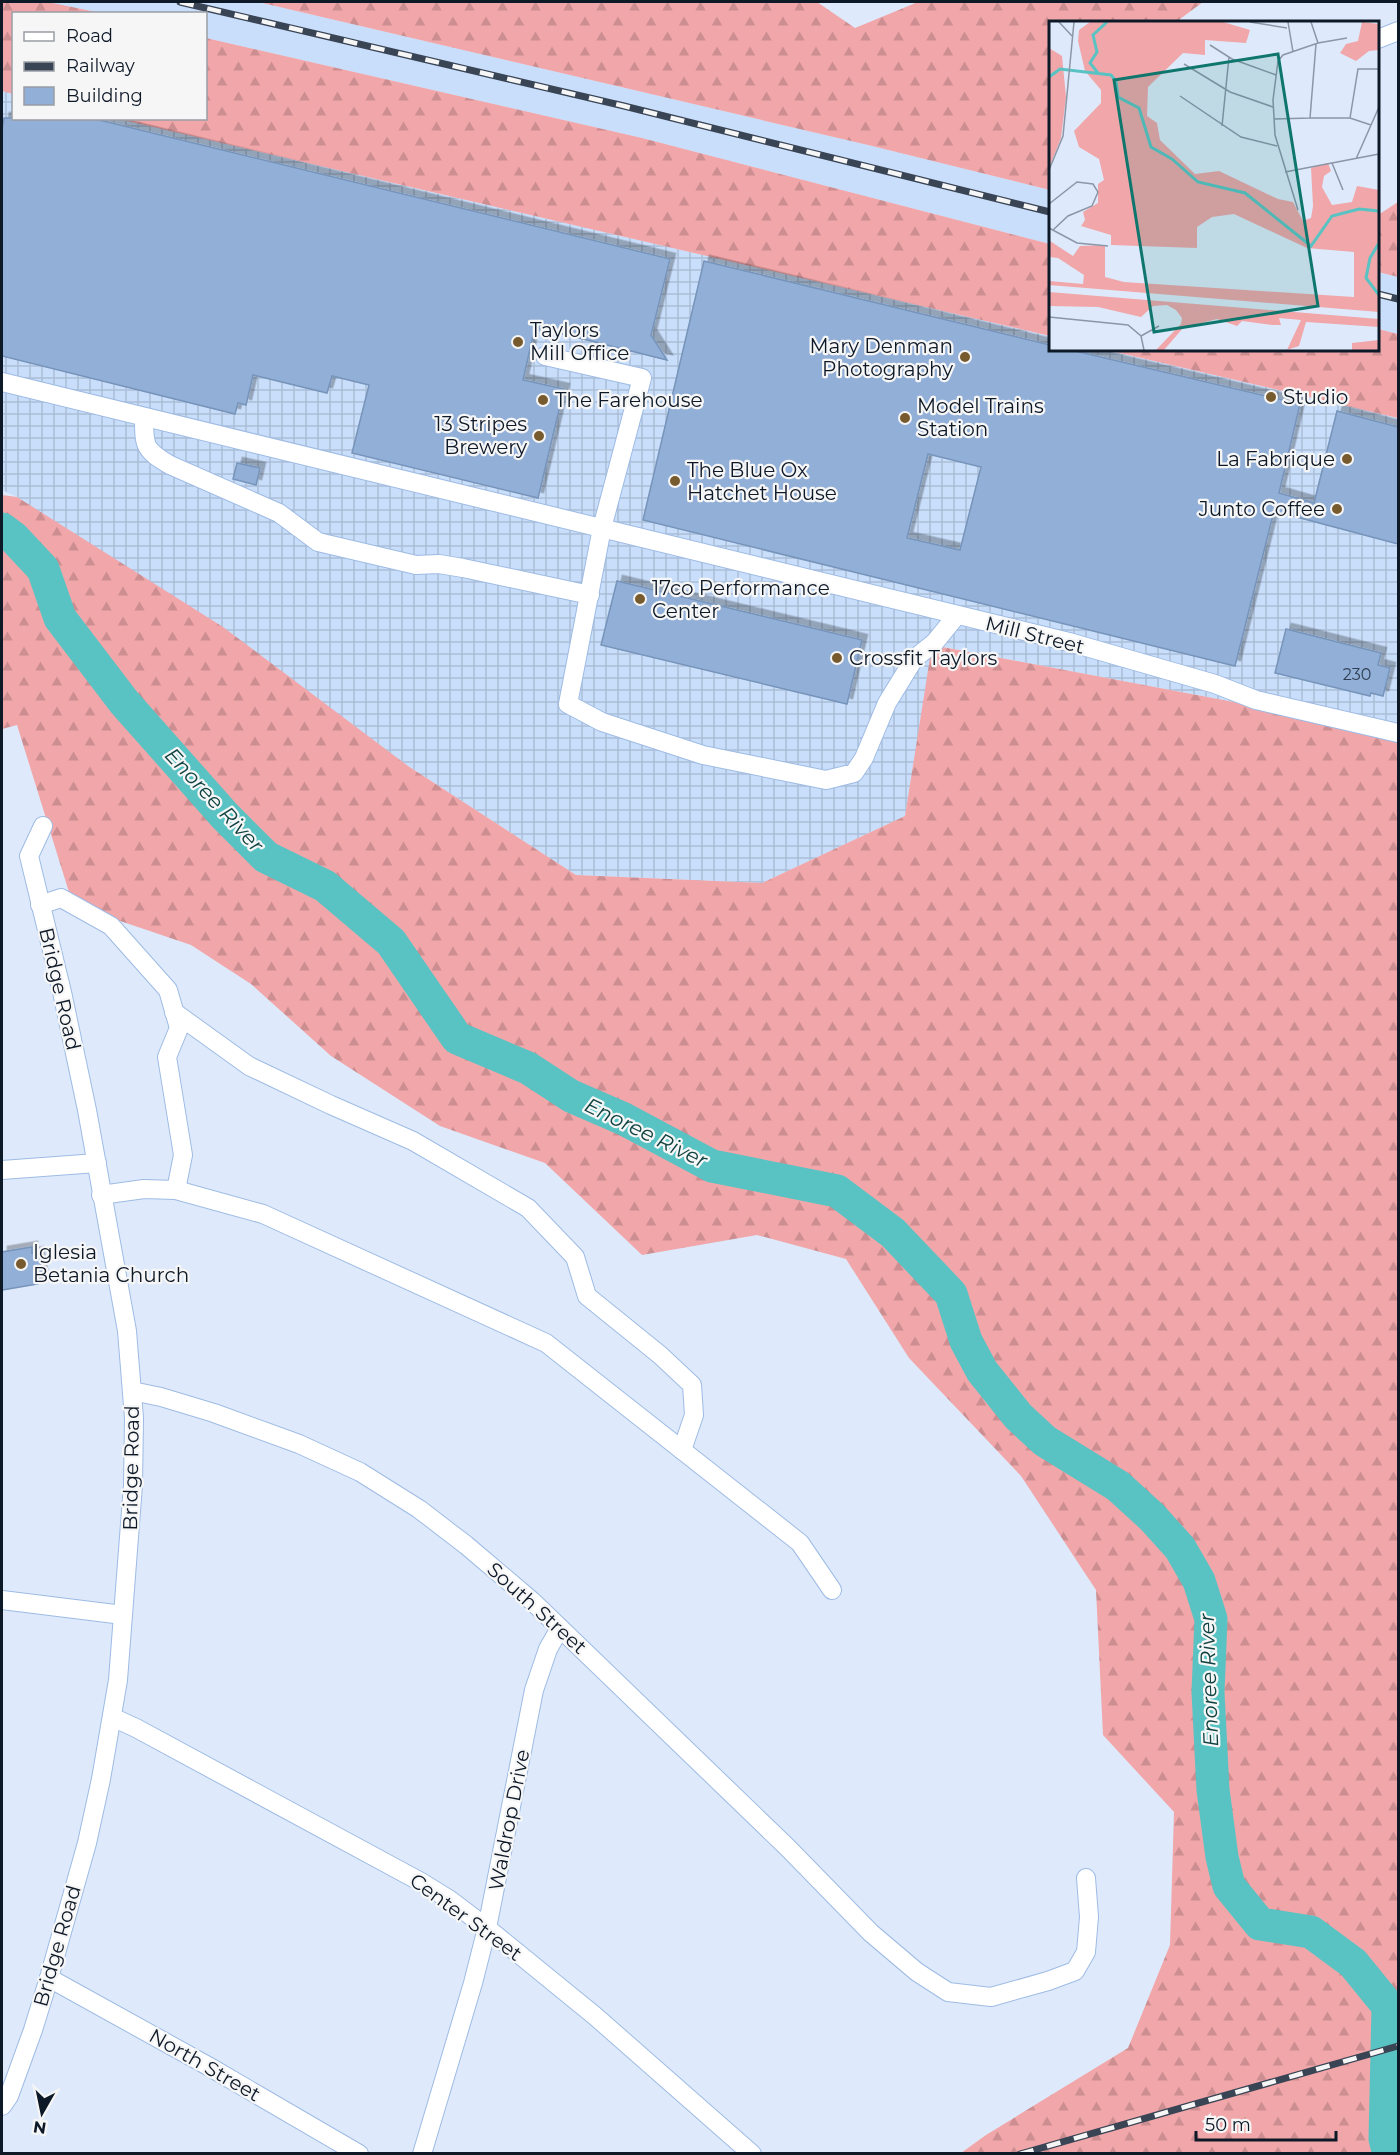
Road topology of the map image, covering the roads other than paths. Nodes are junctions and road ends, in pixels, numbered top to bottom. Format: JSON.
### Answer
{"nodes":[{"id":1,"x":1398,"y":31,"type":"edge"},
{"id":2,"x":1379,"y":38,"type":"edge"},
{"id":3,"x":545,"y":356,"type":"dead end"},
{"id":4,"x":2,"y":382,"type":"edge"},
{"id":5,"x":144,"y":417,"type":"junction"},
{"id":6,"x":602,"y":528,"type":"junction"},
{"id":7,"x":590,"y":595,"type":"junction"},
{"id":8,"x":957,"y":615,"type":"junction"},
{"id":9,"x":1398,"y":733,"type":"edge"},
{"id":10,"x":43,"y":826,"type":"dead end"},
{"id":11,"x":40,"y":904,"type":"junction"},
{"id":12,"x":174,"y":1012,"type":"junction"},
{"id":13,"x":97,"y":1163,"type":"junction"},
{"id":14,"x":2,"y":1170,"type":"edge"},
{"id":15,"x":176,"y":1190,"type":"junction"},
{"id":16,"x":101,"y":1196,"type":"junction"},
{"id":17,"x":132,"y":1391,"type":"junction"},
{"id":18,"x":682,"y":1450,"type":"junction"},
{"id":19,"x":832,"y":1590,"type":"dead end"},
{"id":20,"x":2,"y":1600,"type":"edge"},
{"id":21,"x":123,"y":1615,"type":"junction"},
{"id":22,"x":560,"y":1628,"type":"junction"},
{"id":23,"x":112,"y":1717,"type":"junction"},
{"id":24,"x":1086,"y":1878,"type":"dead end"},
{"id":25,"x":487,"y":1928,"type":"junction"},
{"id":26,"x":49,"y":1978,"type":"junction"},
{"id":27,"x":2,"y":2106,"type":"edge"},
{"id":28,"x":359,"y":2154,"type":"edge"},
{"id":29,"x":422,"y":2154,"type":"edge"},
{"id":30,"x":752,"y":2154,"type":"edge"}],
"edges":[{"from":1,"to":2,"type":"street"},
{"from":3,"to":6,"type":"street"},
{"from":4,"to":5,"type":"street","name":"Mill Street"},
{"from":5,"to":6,"type":"street","name":"Mill Street"},
{"from":5,"to":7,"type":"street"},
{"from":6,"to":7,"type":"street"},
{"from":6,"to":8,"type":"street","name":"Mill Street"},
{"from":7,"to":8,"type":"street"},
{"from":8,"to":9,"type":"street","name":"Mill Street"},
{"from":10,"to":11,"type":"street","name":"Bridge Road"},
{"from":11,"to":12,"type":"street"},
{"from":11,"to":13,"type":"street","name":"Bridge Road"},
{"from":12,"to":15,"type":"street"},
{"from":12,"to":18,"type":"street"},
{"from":13,"to":14,"type":"street"},
{"from":13,"to":16,"type":"street","name":"Bridge Road"},
{"from":15,"to":16,"type":"street"},
{"from":15,"to":18,"type":"street"},
{"from":16,"to":17,"type":"street","name":"Bridge Road"},
{"from":17,"to":21,"type":"street","name":"Bridge Road"},
{"from":17,"to":22,"type":"street","name":"South Street"},
{"from":18,"to":19,"type":"street"},
{"from":20,"to":21,"type":"street"},
{"from":21,"to":23,"type":"street","name":"Bridge Road"},
{"from":22,"to":24,"type":"street","name":"South Street"},
{"from":22,"to":25,"type":"street","name":"Waldrop Drive"},
{"from":23,"to":25,"type":"street","name":"Center Street"},
{"from":23,"to":26,"type":"street","name":"Bridge Road"},
{"from":25,"to":29,"type":"street","name":"Waldrop Drive"},
{"from":25,"to":30,"type":"street","name":"Center Street"},
{"from":26,"to":27,"type":"street","name":"Bridge Road"},
{"from":26,"to":28,"type":"street","name":"North Street"}]}
